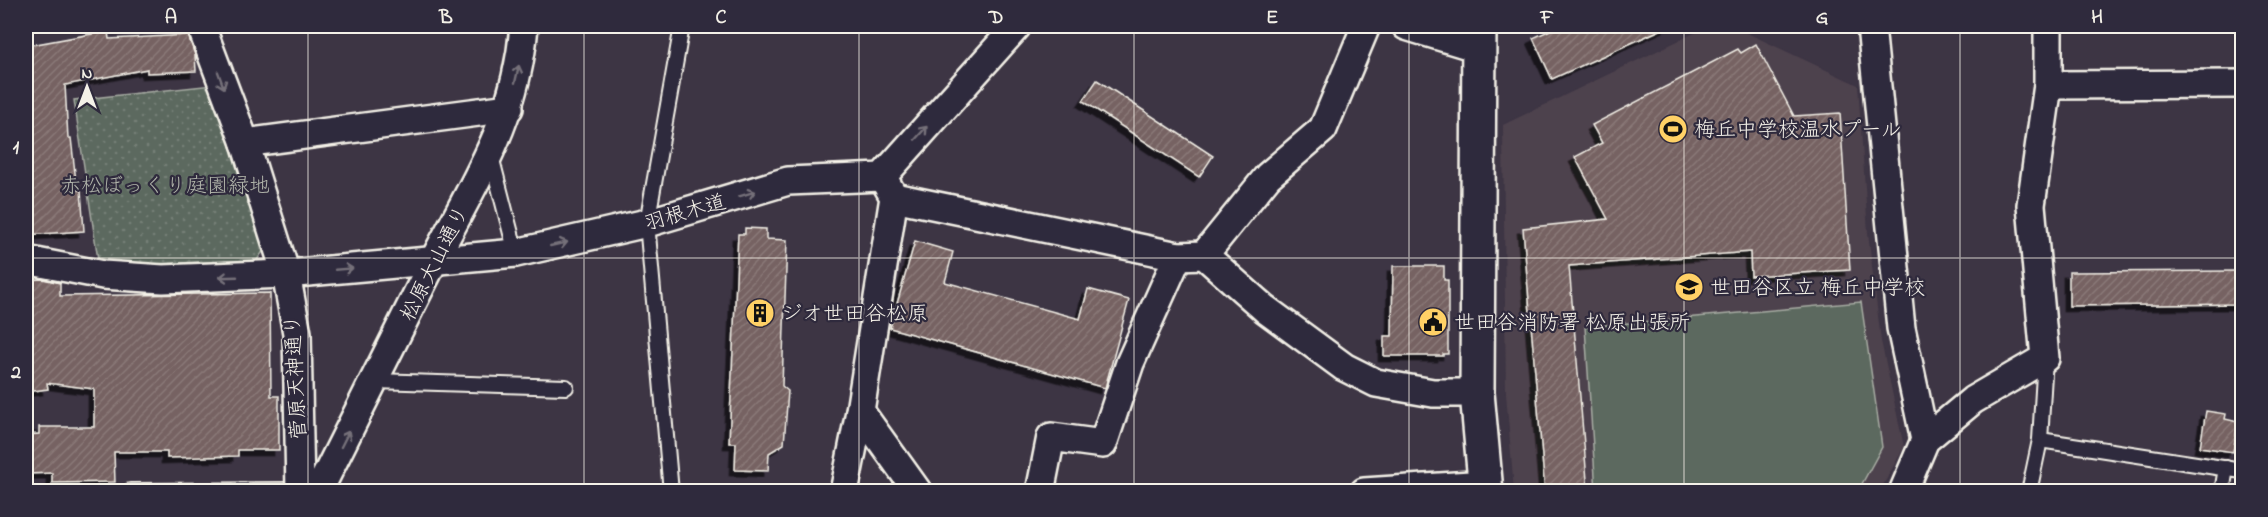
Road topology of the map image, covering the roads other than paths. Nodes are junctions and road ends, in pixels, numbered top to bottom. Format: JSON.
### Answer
{"nodes":[{"id":1,"x":201,"y":26,"type":"edge"},
{"id":2,"x":524,"y":26,"type":"edge"},
{"id":3,"x":682,"y":26,"type":"edge"},
{"id":4,"x":1017,"y":26,"type":"edge"},
{"id":5,"x":1366,"y":26,"type":"edge"},
{"id":6,"x":1406,"y":26,"type":"edge"},
{"id":7,"x":1871,"y":26,"type":"edge"},
{"id":8,"x":2048,"y":26,"type":"edge"},
{"id":9,"x":1479,"y":35,"type":"edge"},
{"id":10,"x":2242,"y":84,"type":"edge"},
{"id":11,"x":2048,"y":85,"type":"junction"},
{"id":12,"x":508,"y":108,"type":"junction"},
{"id":13,"x":245,"y":143,"type":"junction"},
{"id":14,"x":490,"y":156,"type":"junction"},
{"id":15,"x":888,"y":187,"type":"junction"},
{"id":16,"x":647,"y":224,"type":"junction"},
{"id":17,"x":516,"y":253,"type":"junction"},
{"id":18,"x":1191,"y":255,"type":"junction"},
{"id":19,"x":26,"y":260,"type":"edge"},
{"id":20,"x":434,"y":261,"type":"junction"},
{"id":21,"x":286,"y":274,"type":"junction"},
{"id":22,"x":2045,"y":358,"type":"junction"},
{"id":23,"x":375,"y":381,"type":"junction"},
{"id":24,"x":566,"y":387,"type":"dead end"},
{"id":25,"x":1478,"y":393,"type":"junction"},
{"id":26,"x":860,"y":411,"type":"junction"},
{"id":27,"x":1925,"y":440,"type":"junction"},
{"id":28,"x":2040,"y":440,"type":"junction"},
{"id":29,"x":2226,"y":468,"type":"junction"},
{"id":30,"x":2242,"y":471,"type":"edge"},
{"id":31,"x":1486,"y":488,"type":"edge"},
{"id":32,"x":130,"y":491,"type":"edge"},
{"id":33,"x":306,"y":491,"type":"edge"},
{"id":34,"x":671,"y":492,"type":"edge"},
{"id":35,"x":843,"y":492,"type":"edge"},
{"id":36,"x":918,"y":492,"type":"edge"},
{"id":37,"x":1040,"y":492,"type":"edge"},
{"id":38,"x":1364,"y":492,"type":"edge"},
{"id":39,"x":1903,"y":492,"type":"edge"},
{"id":40,"x":2029,"y":492,"type":"edge"},
{"id":41,"x":2222,"y":492,"type":"edge"}],
"edges":[{"from":1,"to":13,"type":"street","name":"菅原天神通り","one_way":true},
{"from":12,"to":2,"type":"street","name":"松原大山通り","one_way":true},
{"from":3,"to":16,"type":"lane"},
{"from":15,"to":4,"type":"street","one_way":true},
{"from":5,"to":18,"type":"street"},
{"from":6,"to":9,"type":"street"},
{"from":7,"to":27,"type":"street"},
{"from":8,"to":11,"type":"street"},
{"from":9,"to":25,"type":"street"},
{"from":10,"to":11,"type":"street"},
{"from":11,"to":22,"type":"street"},
{"from":12,"to":13,"type":"street"},
{"from":12,"to":14,"type":"street","name":"松原大山通り"},
{"from":13,"to":21,"type":"street","name":"菅原天神通り"},
{"from":14,"to":17,"type":"lane"},
{"from":14,"to":20,"type":"street","name":"松原大山通り"},
{"from":16,"to":15,"type":"street","name":"羽根木道","one_way":true},
{"from":15,"to":18,"type":"street","name":"羽根木道"},
{"from":15,"to":26,"type":"street"},
{"from":17,"to":16,"type":"street","name":"羽根木道","one_way":true},
{"from":16,"to":34,"type":"lane"},
{"from":17,"to":20,"type":"street","name":"羽根木道"},
{"from":18,"to":25,"type":"street"},
{"from":18,"to":37,"type":"street"},
{"from":21,"to":19,"type":"street","name":"羽根木道","one_way":true},
{"from":21,"to":20,"type":"street","name":"羽根木道","one_way":true},
{"from":20,"to":23,"type":"street","name":"松原大山通り"},
{"from":21,"to":33,"type":"street","name":"菅原天神通り"},
{"from":22,"to":27,"type":"street"},
{"from":22,"to":28,"type":"lane"},
{"from":23,"to":24,"type":"lane"},
{"from":33,"to":23,"type":"street","name":"松原大山通り","one_way":true},
{"from":25,"to":31,"type":"street"},
{"from":26,"to":35,"type":"street"},
{"from":26,"to":36,"type":"street"},
{"from":27,"to":39,"type":"street"},
{"from":28,"to":29,"type":"lane"},
{"from":28,"to":40,"type":"lane"},
{"from":29,"to":30,"type":"lane"},
{"from":29,"to":41,"type":"lane"},
{"from":31,"to":38,"type":"street"},
{"from":32,"to":33,"type":"lane"}]}
